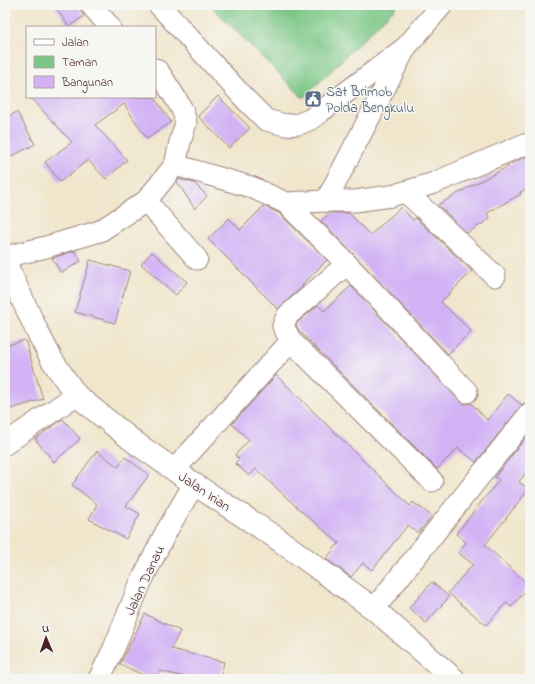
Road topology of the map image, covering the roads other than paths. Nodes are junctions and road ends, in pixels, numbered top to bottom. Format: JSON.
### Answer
{"nodes":[{"id":1,"x":91,"y":5,"type":"edge"},
{"id":2,"x":159,"y":5,"type":"edge"},
{"id":3,"x":442,"y":5,"type":"edge"},
{"id":4,"x":109,"y":26,"type":"edge"},
{"id":5,"x":406,"y":48,"type":"junction"},
{"id":6,"x":156,"y":70,"type":"edge"},
{"id":7,"x":530,"y":145,"type":"edge"},
{"id":8,"x":175,"y":165,"type":"junction"},
{"id":9,"x":406,"y":192,"type":"junction"},
{"id":10,"x":146,"y":201,"type":"junction"},
{"id":11,"x":326,"y":201,"type":"junction"},
{"id":12,"x":286,"y":203,"type":"junction"},
{"id":13,"x":5,"y":257,"type":"edge"},
{"id":14,"x":197,"y":259,"type":"dead end"},
{"id":15,"x":5,"y":262,"type":"edge"},
{"id":16,"x":347,"y":264,"type":"junction"},
{"id":17,"x":495,"y":276,"type":"dead end"},
{"id":18,"x":291,"y":342,"type":"junction"},
{"id":19,"x":466,"y":392,"type":"dead end"},
{"id":20,"x":76,"y":395,"type":"junction"},
{"id":21,"x":530,"y":413,"type":"edge"},
{"id":22,"x":5,"y":444,"type":"edge"},
{"id":23,"x":174,"y":470,"type":"junction"},
{"id":24,"x":432,"y":481,"type":"dead end"},
{"id":25,"x":194,"y":484,"type":"junction"},
{"id":26,"x":374,"y":609,"type":"junction"},
{"id":27,"x":99,"y":679,"type":"edge"},
{"id":28,"x":454,"y":679,"type":"edge"}],
"edges":[{"from":1,"to":4,"type":"street"},
{"from":2,"to":5,"type":"street"},
{"from":3,"to":5,"type":"street"},
{"from":5,"to":11,"type":"street"},
{"from":6,"to":8,"type":"street"},
{"from":7,"to":9,"type":"street"},
{"from":8,"to":10,"type":"street"},
{"from":8,"to":12,"type":"street"},
{"from":9,"to":11,"type":"street"},
{"from":9,"to":17,"type":"street"},
{"from":10,"to":13,"type":"street"},
{"from":10,"to":14,"type":"street"},
{"from":11,"to":12,"type":"street"},
{"from":12,"to":16,"type":"street"},
{"from":15,"to":20,"type":"main road","name":"Jalan Irian"},
{"from":16,"to":18,"type":"street"},
{"from":16,"to":19,"type":"street"},
{"from":18,"to":23,"type":"street"},
{"from":18,"to":24,"type":"street"},
{"from":20,"to":22,"type":"street"},
{"from":20,"to":23,"type":"main road","name":"Jalan Irian"},
{"from":21,"to":26,"type":"street"},
{"from":23,"to":25,"type":"main road","name":"Jalan Irian"},
{"from":25,"to":26,"type":"main road","name":"Jalan Irian"},
{"from":25,"to":27,"type":"street","name":"Jalan Danau"},
{"from":26,"to":28,"type":"main road","name":"Jalan Irian"}]}
